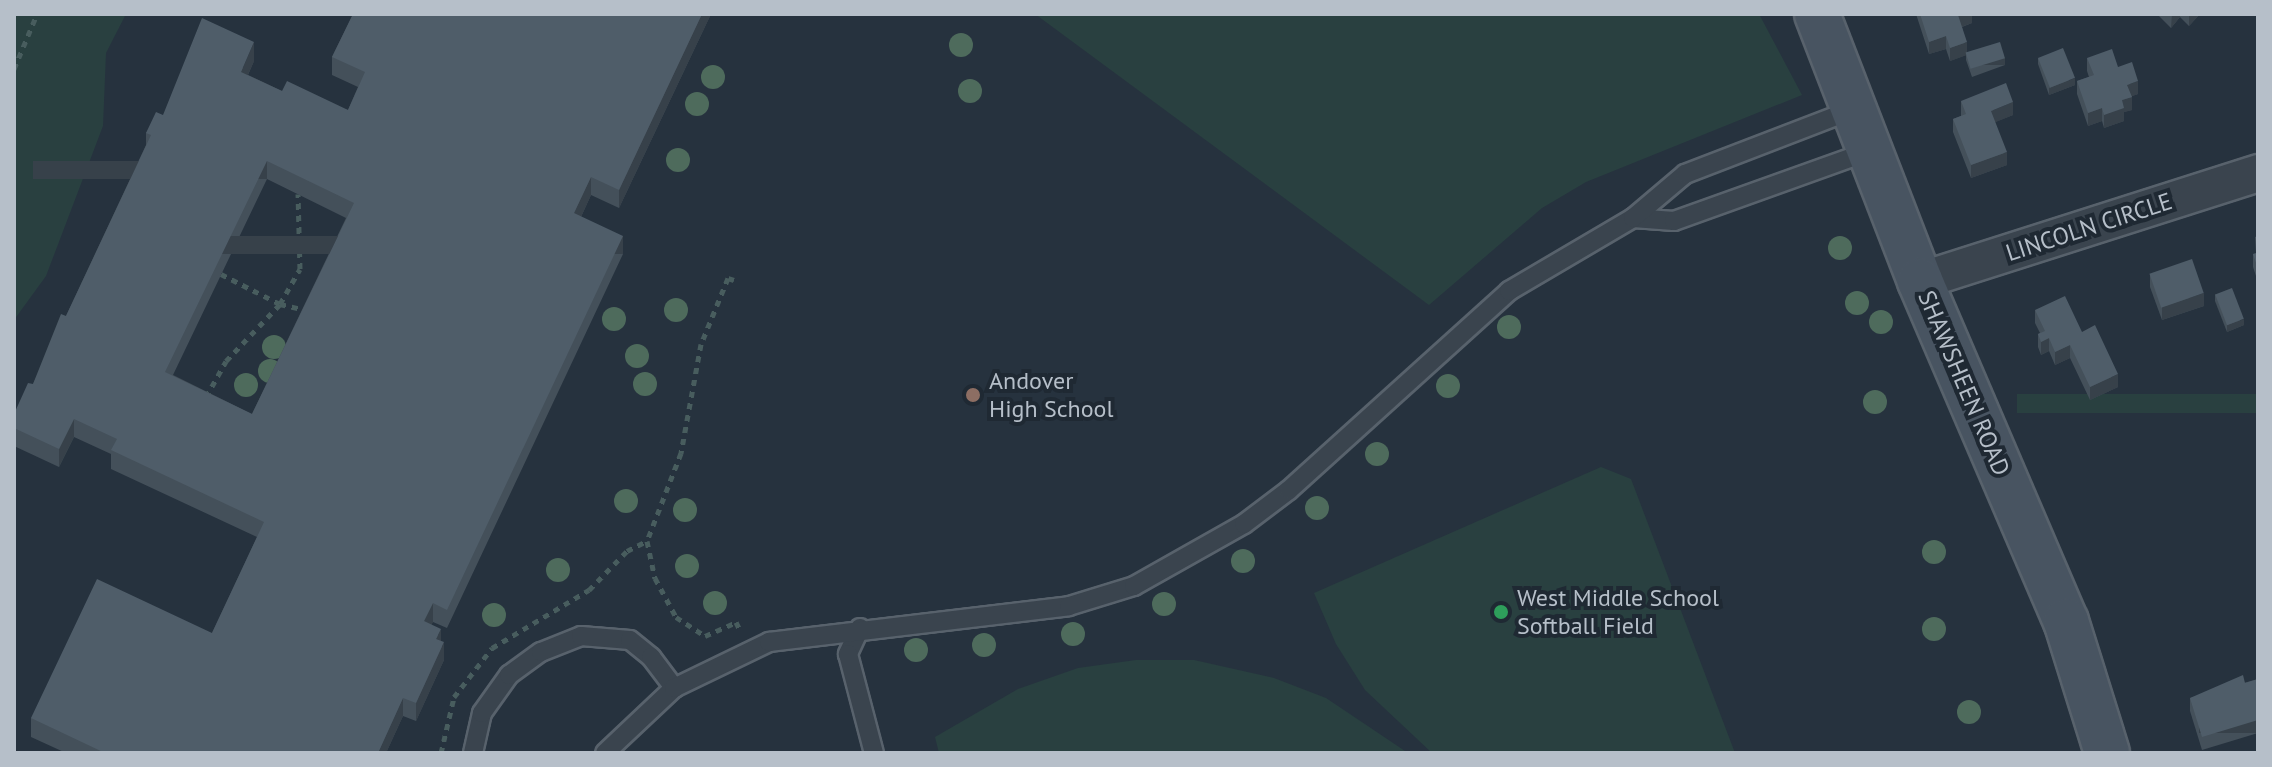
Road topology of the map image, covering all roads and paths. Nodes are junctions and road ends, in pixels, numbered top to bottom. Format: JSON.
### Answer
{"nodes":[{"id":1,"x":37,"y":14,"type":"edge"},
{"id":2,"x":1817,"y":14,"type":"edge"},
{"id":3,"x":14,"y":69,"type":"edge"},
{"id":4,"x":1854,"y":109,"type":"junction"},
{"id":5,"x":1870,"y":151,"type":"junction"},
{"id":6,"x":2258,"y":173,"type":"edge"},
{"id":7,"x":298,"y":194,"type":"edge"},
{"id":8,"x":1633,"y":218,"type":"junction"},
{"id":9,"x":221,"y":274,"type":"edge"},
{"id":10,"x":734,"y":280,"type":"dead end"},
{"id":11,"x":1920,"y":281,"type":"junction"},
{"id":12,"x":280,"y":304,"type":"junction"},
{"id":13,"x":310,"y":312,"type":"edge"},
{"id":14,"x":201,"y":407,"type":"edge"},
{"id":15,"x":860,"y":628,"type":"junction"},
{"id":16,"x":749,"y":649,"type":"junction"},
{"id":17,"x":674,"y":688,"type":"junction"},
{"id":18,"x":473,"y":753,"type":"edge"},
{"id":19,"x":605,"y":753,"type":"edge"},
{"id":20,"x":874,"y":753,"type":"edge"},
{"id":21,"x":2107,"y":753,"type":"edge"}],
"edges":[{"from":1,"to":3,"type":"path"},
{"from":2,"to":4,"type":"main road","name":"SHAWSHEEN ROAD"},
{"from":4,"to":5,"type":"main road","name":"SHAWSHEEN ROAD"},
{"from":4,"to":8,"type":"lane"},
{"from":5,"to":8,"type":"lane"},
{"from":5,"to":11,"type":"main road","name":"SHAWSHEEN ROAD"},
{"from":6,"to":11,"type":"street","name":"LINCOLN CIRCLE"},
{"from":7,"to":12,"type":"path"},
{"from":8,"to":15,"type":"lane"},
{"from":9,"to":12,"type":"path"},
{"from":10,"to":16,"type":"path"},
{"from":11,"to":21,"type":"main road","name":"SHAWSHEEN ROAD"},
{"from":12,"to":13,"type":"path"},
{"from":12,"to":14,"type":"path"},
{"from":15,"to":16,"type":"lane"},
{"from":15,"to":20,"type":"lane"},
{"from":16,"to":17,"type":"lane"},
{"from":17,"to":18,"type":"lane"},
{"from":17,"to":19,"type":"lane"}]}
